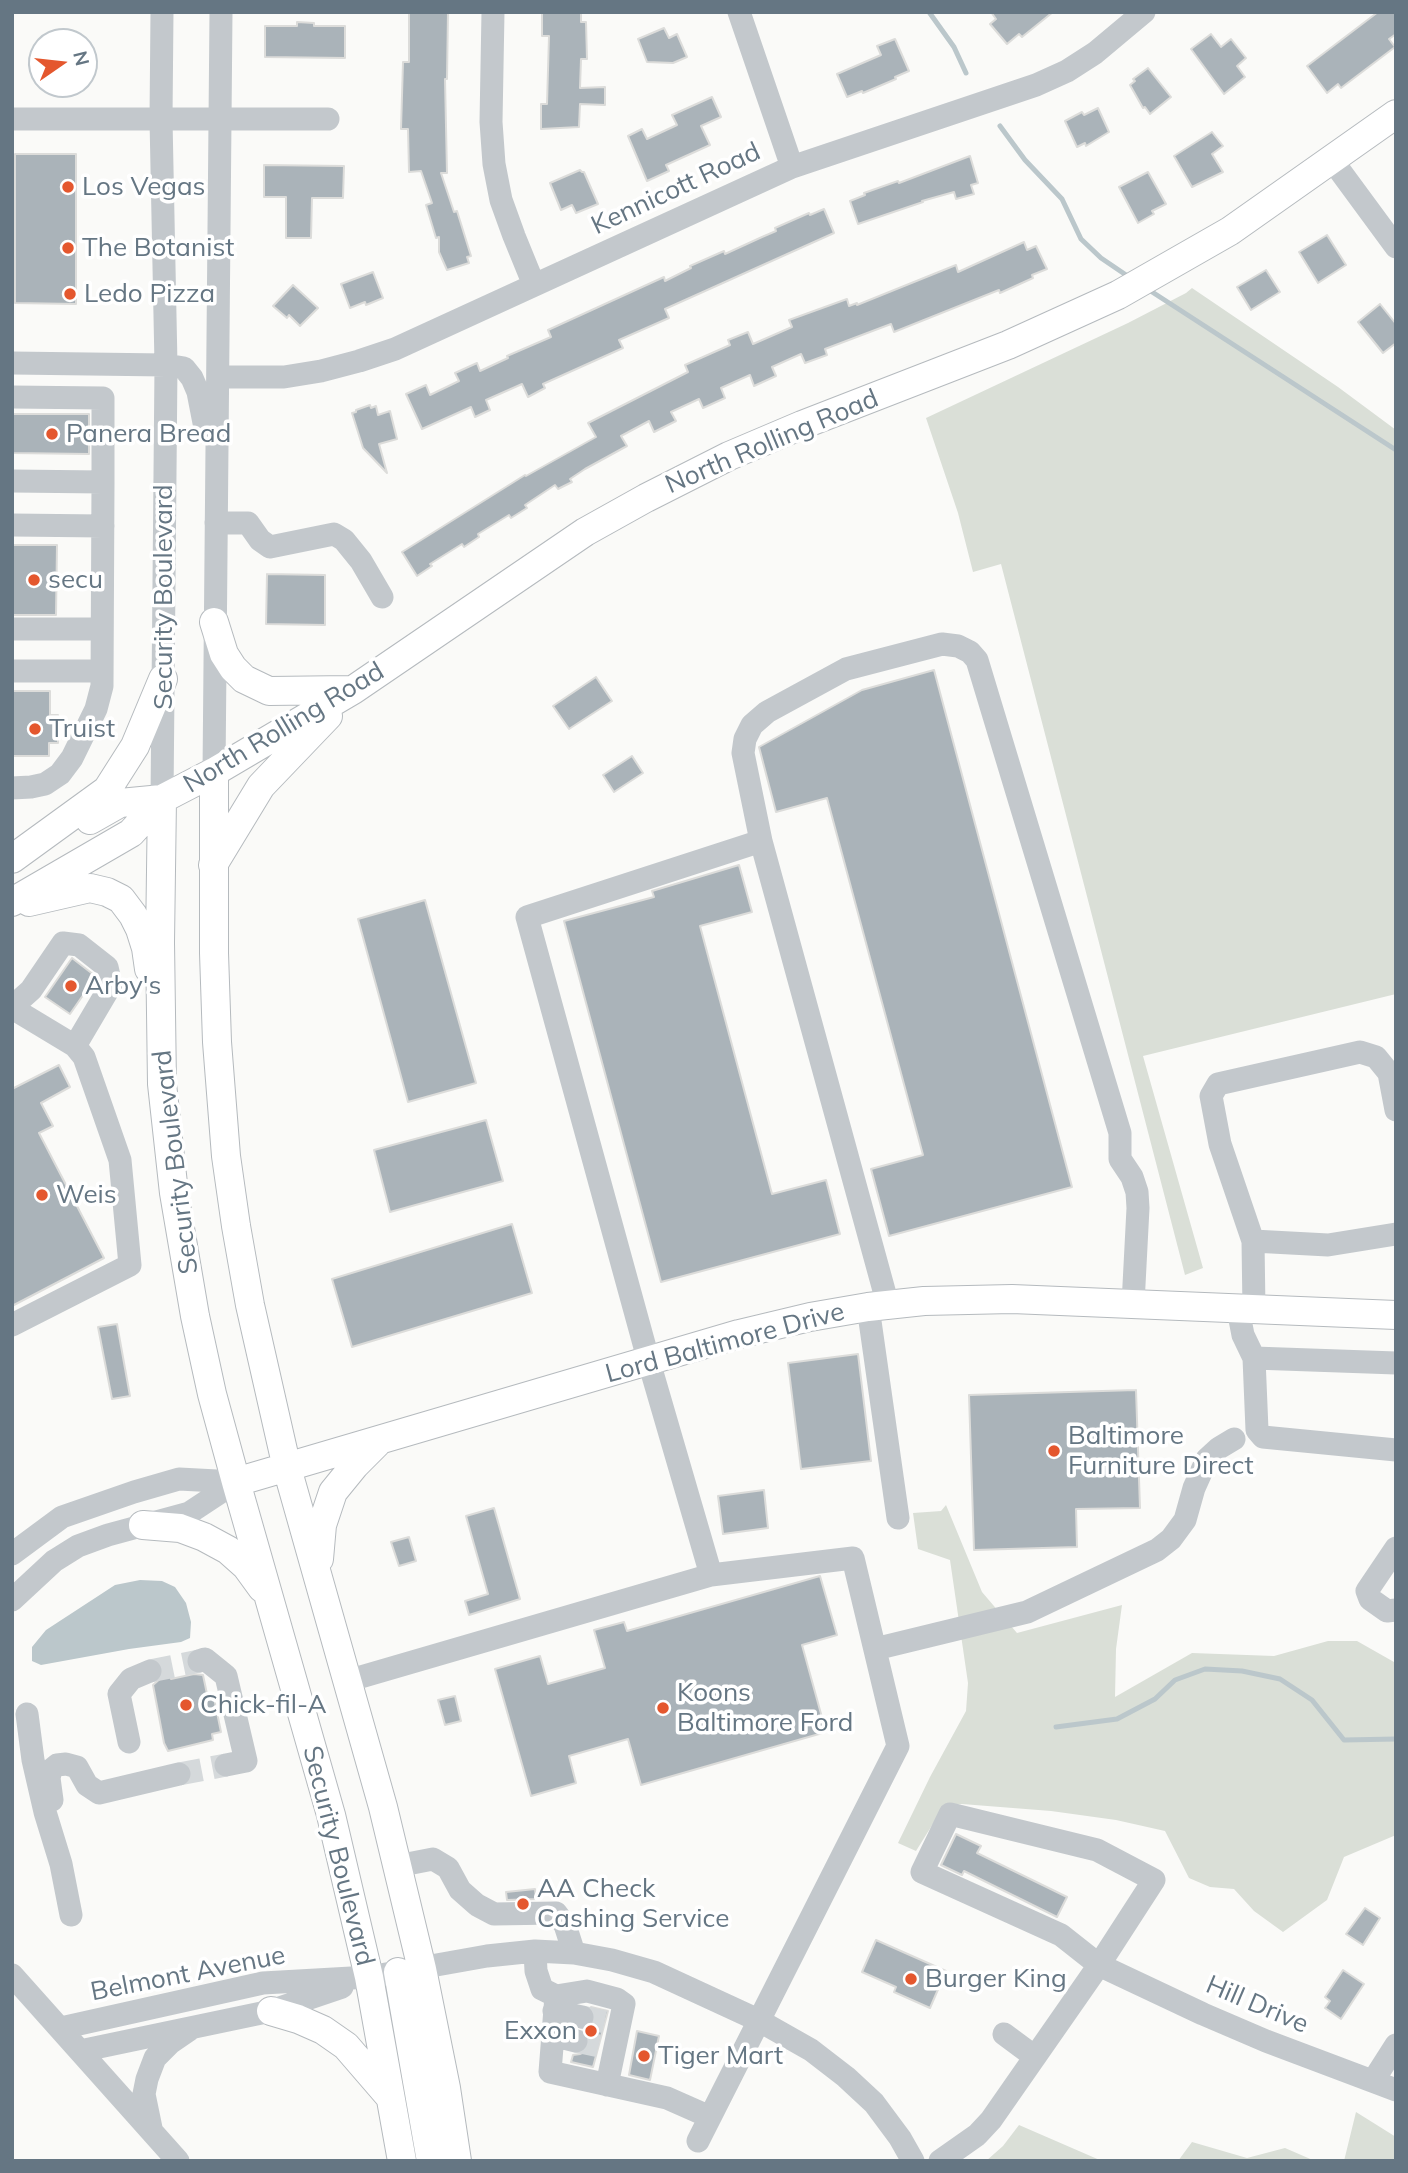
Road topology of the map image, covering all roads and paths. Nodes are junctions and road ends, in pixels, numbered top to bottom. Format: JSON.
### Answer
{"nodes":[{"id":1,"x":162,"y":12,"type":"edge"},
{"id":2,"x":222,"y":12,"type":"edge"},
{"id":3,"x":493,"y":12,"type":"edge"},
{"id":4,"x":739,"y":12,"type":"edge"},
{"id":5,"x":1137,"y":14,"type":"edge"},
{"id":6,"x":1396,"y":114,"type":"edge"},
{"id":7,"x":12,"y":119,"type":"edge"},
{"id":8,"x":220,"y":119,"type":"junction"},
{"id":9,"x":161,"y":120,"type":"junction"},
{"id":10,"x":328,"y":120,"type":"dead end"},
{"id":11,"x":1332,"y":160,"type":"junction"},
{"id":12,"x":792,"y":167,"type":"junction"},
{"id":13,"x":1396,"y":247,"type":"edge"},
{"id":14,"x":534,"y":285,"type":"junction"},
{"id":15,"x":12,"y":363,"type":"edge"},
{"id":16,"x":166,"y":365,"type":"junction"},
{"id":17,"x":218,"y":377,"type":"junction"},
{"id":18,"x":12,"y":397,"type":"edge"},
{"id":19,"x":12,"y":481,"type":"edge"},
{"id":20,"x":103,"y":482,"type":"junction"},
{"id":21,"x":216,"y":498,"type":"junction"},
{"id":22,"x":215,"y":523,"type":"junction"},
{"id":23,"x":12,"y":525,"type":"edge"},
{"id":24,"x":103,"y":526,"type":"junction"},
{"id":25,"x":382,"y":597,"type":"dead end"},
{"id":26,"x":214,"y":622,"type":"junction"},
{"id":27,"x":12,"y":629,"type":"edge"},
{"id":28,"x":102,"y":629,"type":"junction"},
{"id":29,"x":12,"y":671,"type":"edge"},
{"id":30,"x":102,"y":671,"type":"junction"},
{"id":31,"x":163,"y":680,"type":"junction"},
{"id":32,"x":353,"y":690,"type":"junction"},
{"id":33,"x":214,"y":772,"type":"junction"},
{"id":34,"x":12,"y":788,"type":"edge"},
{"id":35,"x":163,"y":799,"type":"junction"},
{"id":36,"x":761,"y":841,"type":"junction"},
{"id":37,"x":12,"y":862,"type":"edge"},
{"id":38,"x":213,"y":865,"type":"junction"},
{"id":39,"x":12,"y":904,"type":"edge"},
{"id":40,"x":12,"y":1007,"type":"edge"},
{"id":41,"x":75,"y":1046,"type":"junction"},
{"id":42,"x":162,"y":1084,"type":"junction"},
{"id":43,"x":1396,"y":1110,"type":"edge"},
{"id":44,"x":1396,"y":1234,"type":"edge"},
{"id":45,"x":1253,"y":1241,"type":"junction"},
{"id":46,"x":1133,"y":1304,"type":"junction"},
{"id":47,"x":878,"y":1306,"type":"junction"},
{"id":48,"x":1246,"y":1309,"type":"junction"},
{"id":49,"x":1396,"y":1315,"type":"edge"},
{"id":50,"x":12,"y":1325,"type":"edge"},
{"id":51,"x":1254,"y":1358,"type":"junction"},
{"id":52,"x":649,"y":1362,"type":"junction"},
{"id":53,"x":1396,"y":1363,"type":"edge"},
{"id":54,"x":1234,"y":1439,"type":"dead end"},
{"id":55,"x":380,"y":1441,"type":"junction"},
{"id":56,"x":1396,"y":1450,"type":"edge"},
{"id":57,"x":287,"y":1468,"type":"junction"},
{"id":58,"x":236,"y":1482,"type":"junction"},
{"id":59,"x":898,"y":1518,"type":"dead end"},
{"id":60,"x":143,"y":1525,"type":"junction"},
{"id":61,"x":1396,"y":1548,"type":"edge"},
{"id":62,"x":12,"y":1554,"type":"edge"},
{"id":63,"x":318,"y":1575,"type":"junction"},
{"id":64,"x":711,"y":1575,"type":"junction"},
{"id":65,"x":12,"y":1600,"type":"edge"},
{"id":66,"x":271,"y":1600,"type":"junction"},
{"id":67,"x":1396,"y":1610,"type":"edge"},
{"id":68,"x":875,"y":1648,"type":"junction"},
{"id":69,"x":200,"y":1661,"type":"tunnel mouth"},
{"id":70,"x":150,"y":1671,"type":"tunnel mouth"},
{"id":71,"x":347,"y":1681,"type":"junction"},
{"id":72,"x":27,"y":1714,"type":"dead end"},
{"id":73,"x":129,"y":1742,"type":"dead end"},
{"id":74,"x":226,"y":1765,"type":"tunnel mouth"},
{"id":75,"x":179,"y":1774,"type":"tunnel mouth"},
{"id":76,"x":47,"y":1819,"type":"junction"},
{"id":77,"x":397,"y":1866,"type":"junction"},
{"id":78,"x":71,"y":1915,"type":"dead end"},
{"id":79,"x":535,"y":1951,"type":"junction"},
{"id":80,"x":574,"y":1953,"type":"junction"},
{"id":81,"x":1099,"y":1965,"type":"junction"},
{"id":82,"x":410,"y":1970,"type":"junction"},
{"id":83,"x":12,"y":1975,"type":"edge"},
{"id":84,"x":369,"y":1977,"type":"junction"},
{"id":85,"x":555,"y":2003,"type":"junction"},
{"id":86,"x":271,"y":2011,"type":"junction"},
{"id":87,"x":582,"y":2017,"type":"tunnel mouth"},
{"id":88,"x":758,"y":2020,"type":"junction"},
{"id":89,"x":194,"y":2026,"type":"junction"},
{"id":90,"x":61,"y":2028,"type":"junction"},
{"id":91,"x":1004,"y":2034,"type":"dead end"},
{"id":92,"x":552,"y":2035,"type":"junction"},
{"id":93,"x":576,"y":2041,"type":"tunnel mouth"},
{"id":94,"x":1396,"y":2045,"type":"edge"},
{"id":95,"x":80,"y":2051,"type":"junction"},
{"id":96,"x":1035,"y":2056,"type":"junction"},
{"id":97,"x":1373,"y":2081,"type":"junction"},
{"id":98,"x":607,"y":2085,"type":"junction"},
{"id":99,"x":1396,"y":2090,"type":"edge"},
{"id":100,"x":392,"y":2099,"type":"junction"},
{"id":101,"x":710,"y":2117,"type":"junction"},
{"id":102,"x":152,"y":2131,"type":"junction"},
{"id":103,"x":698,"y":2141,"type":"dead end"},
{"id":104,"x":166,"y":2157,"type":"edge"},
{"id":105,"x":402,"y":2161,"type":"edge"},
{"id":106,"x":430,"y":2161,"type":"edge"},
{"id":107,"x":457,"y":2161,"type":"edge"},
{"id":108,"x":912,"y":2161,"type":"edge"},
{"id":109,"x":940,"y":2161,"type":"edge"}],
"edges":[{"from":1,"to":9,"type":"street","name":"Security Boulevard"},
{"from":2,"to":8,"type":"street","name":"Security Boulevard"},
{"from":3,"to":14,"type":"street"},
{"from":4,"to":12,"type":"street"},
{"from":5,"to":12,"type":"street","name":"Kennicott Road"},
{"from":6,"to":11,"type":"main road","name":"North Rolling Road"},
{"from":7,"to":9,"type":"street"},
{"from":8,"to":9,"type":"street"},
{"from":8,"to":10,"type":"street"},
{"from":8,"to":17,"type":"street","name":"Security Boulevard"},
{"from":9,"to":16,"type":"street","name":"Security Boulevard"},
{"from":11,"to":13,"type":"street"},
{"from":11,"to":32,"type":"main road","name":"North Rolling Road"},
{"from":12,"to":14,"type":"street","name":"Kennicott Road"},
{"from":14,"to":17,"type":"street","name":"Kennicott Road"},
{"from":15,"to":16,"type":"street"},
{"from":16,"to":21,"type":"street"},
{"from":16,"to":31,"type":"street","name":"Security Boulevard"},
{"from":17,"to":21,"type":"street","name":"Security Boulevard"},
{"from":18,"to":20,"type":"street"},
{"from":19,"to":20,"type":"street"},
{"from":20,"to":24,"type":"street"},
{"from":21,"to":22,"type":"street","name":"Security Boulevard"},
{"from":22,"to":25,"type":"street"},
{"from":22,"to":26,"type":"street","name":"Security Boulevard"},
{"from":23,"to":24,"type":"street"},
{"from":24,"to":28,"type":"street"},
{"from":26,"to":32,"type":"main road"},
{"from":26,"to":33,"type":"street","name":"Security Boulevard"},
{"from":27,"to":28,"type":"street"},
{"from":28,"to":30,"type":"street"},
{"from":29,"to":30,"type":"street"},
{"from":30,"to":34,"type":"street"},
{"from":31,"to":35,"type":"street","name":"Security Boulevard"},
{"from":31,"to":37,"type":"main road"},
{"from":32,"to":33,"type":"main road","name":"North Rolling Road"},
{"from":32,"to":38,"type":"main road"},
{"from":33,"to":35,"type":"main road","name":"North Rolling Road"},
{"from":33,"to":38,"type":"main road","name":"Security Boulevard"},
{"from":35,"to":37,"type":"main road","name":"North Rolling Road"},
{"from":35,"to":39,"type":"main road","name":"North Rolling Road"},
{"from":35,"to":42,"type":"main road","name":"Security Boulevard"},
{"from":36,"to":46,"type":"street"},
{"from":36,"to":47,"type":"street"},
{"from":36,"to":52,"type":"street"},
{"from":38,"to":57,"type":"main road","name":"Security Boulevard"},
{"from":39,"to":42,"type":"main road"},
{"from":40,"to":41,"type":"street"},
{"from":40,"to":41,"type":"street"},
{"from":41,"to":50,"type":"street"},
{"from":42,"to":58,"type":"main road","name":"Security Boulevard"},
{"from":43,"to":45,"type":"street"},
{"from":44,"to":45,"type":"street"},
{"from":45,"to":48,"type":"street"},
{"from":46,"to":47,"type":"main road","name":"Lord Baltimore Drive"},
{"from":46,"to":48,"type":"main road","name":"Lord Baltimore Drive"},
{"from":47,"to":52,"type":"main road","name":"Lord Baltimore Drive"},
{"from":47,"to":59,"type":"street"},
{"from":48,"to":49,"type":"main road","name":"Lord Baltimore Drive"},
{"from":48,"to":51,"type":"street"},
{"from":51,"to":53,"type":"street"},
{"from":51,"to":56,"type":"street"},
{"from":52,"to":55,"type":"main road","name":"Lord Baltimore Drive"},
{"from":52,"to":64,"type":"street"},
{"from":54,"to":68,"type":"street"},
{"from":55,"to":57,"type":"main road","name":"Lord Baltimore Drive"},
{"from":55,"to":63,"type":"main road"},
{"from":57,"to":58,"type":"main road","name":"Lord Baltimore Drive"},
{"from":57,"to":63,"type":"main road","name":"Security Boulevard"},
{"from":58,"to":60,"type":"street","name":"Lord Baltimore Drive"},
{"from":58,"to":62,"type":"street","name":"Lord Baltimore Drive"},
{"from":58,"to":66,"type":"main road","name":"Security Boulevard"},
{"from":60,"to":65,"type":"street","name":"Lord Baltimore Drive"},
{"from":60,"to":66,"type":"main road"},
{"from":61,"to":67,"type":"street"},
{"from":63,"to":71,"type":"main road","name":"Security Boulevard"},
{"from":64,"to":68,"type":"street"},
{"from":64,"to":71,"type":"street"},
{"from":66,"to":84,"type":"main road","name":"Security Boulevard"},
{"from":68,"to":88,"type":"street"},
{"from":69,"to":74,"type":"street"},
{"from":70,"to":73,"type":"street"},
{"from":71,"to":77,"type":"main road","name":"Security Boulevard"},
{"from":72,"to":76,"type":"street"},
{"from":75,"to":76,"type":"street"},
{"from":76,"to":78,"type":"street"},
{"from":77,"to":80,"type":"street"},
{"from":77,"to":82,"type":"main road","name":"Security Boulevard"},
{"from":79,"to":80,"type":"street","name":"Belmont Avenue"},
{"from":79,"to":82,"type":"street","name":"Belmont Avenue"},
{"from":79,"to":85,"type":"street"},
{"from":80,"to":88,"type":"street","name":"Belmont Avenue"},
{"from":81,"to":81,"type":"street","name":"Hill Drive"},
{"from":81,"to":96,"type":"street"},
{"from":81,"to":97,"type":"street","name":"Hill Drive"},
{"from":82,"to":84,"type":"street","name":"Belmont Avenue"},
{"from":82,"to":106,"type":"main road"},
{"from":82,"to":107,"type":"main road","name":"Security Boulevard"},
{"from":83,"to":90,"type":"street"},
{"from":84,"to":86,"type":"street","name":"Belmont Avenue"},
{"from":84,"to":90,"type":"street","name":"Belmont Avenue"},
{"from":84,"to":100,"type":"main road","name":"Security Boulevard"},
{"from":85,"to":87,"type":"street"},
{"from":85,"to":92,"type":"street"},
{"from":85,"to":98,"type":"street"},
{"from":86,"to":89,"type":"street","name":"Belmont Avenue"},
{"from":86,"to":100,"type":"main road"},
{"from":88,"to":101,"type":"street"},
{"from":88,"to":108,"type":"street","name":"Belmont Avenue"},
{"from":89,"to":95,"type":"street","name":"Belmont Avenue"},
{"from":89,"to":102,"type":"street"},
{"from":90,"to":95,"type":"street"},
{"from":91,"to":96,"type":"street"},
{"from":92,"to":93,"type":"street"},
{"from":92,"to":98,"type":"street"},
{"from":94,"to":97,"type":"street"},
{"from":95,"to":102,"type":"street"},
{"from":96,"to":109,"type":"street"},
{"from":97,"to":99,"type":"street","name":"Hill Drive"},
{"from":98,"to":101,"type":"street"},
{"from":100,"to":105,"type":"main road","name":"Security Boulevard"},
{"from":101,"to":103,"type":"street"},
{"from":102,"to":104,"type":"street"}]}
